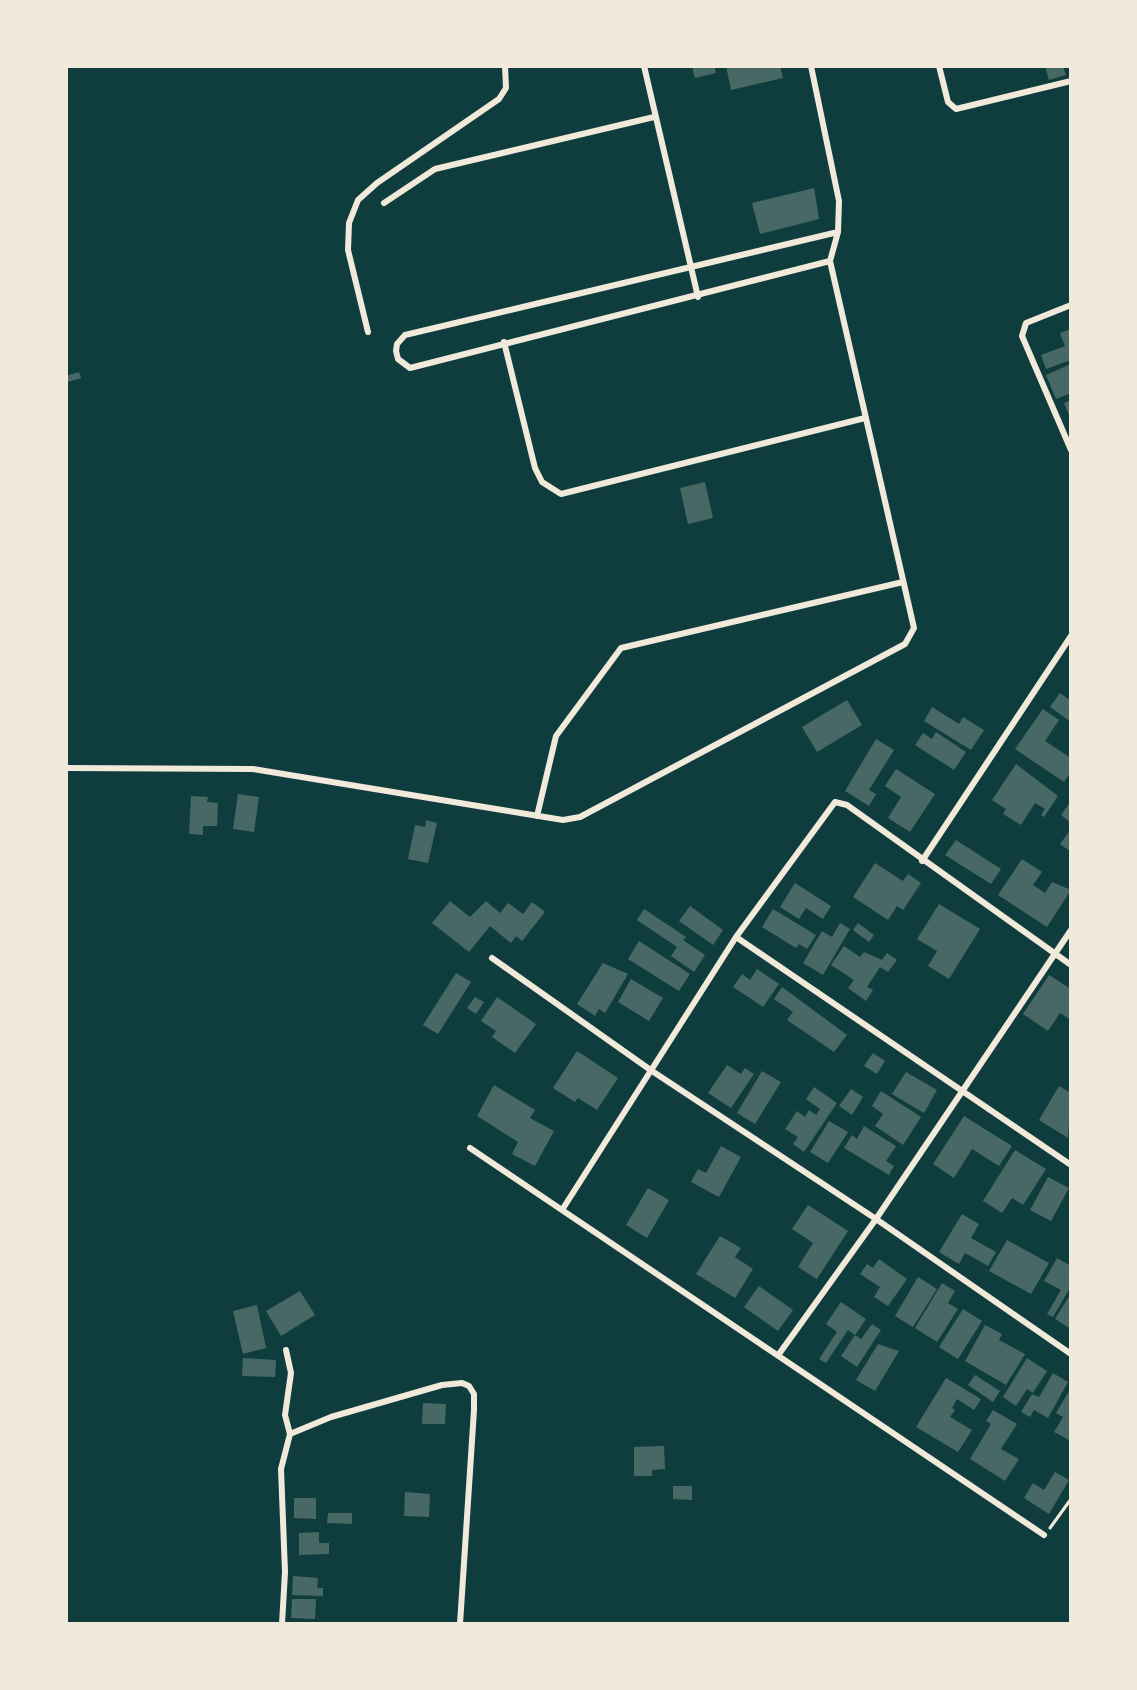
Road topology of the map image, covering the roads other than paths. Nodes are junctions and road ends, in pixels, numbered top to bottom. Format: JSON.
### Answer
{"nodes":[{"id":1,"x":505,"y":66,"type":"edge"},
{"id":2,"x":644,"y":66,"type":"edge"},
{"id":3,"x":811,"y":66,"type":"edge"},
{"id":4,"x":939,"y":66,"type":"edge"},
{"id":5,"x":1071,"y":81,"type":"edge"},
{"id":6,"x":654,"y":117,"type":"junction"},
{"id":7,"x":384,"y":203,"type":"dead end"},
{"id":8,"x":838,"y":232,"type":"junction"},
{"id":9,"x":830,"y":261,"type":"junction"},
{"id":10,"x":690,"y":269,"type":"junction"},
{"id":11,"x":698,"y":297,"type":"junction"},
{"id":12,"x":1071,"y":305,"type":"edge"},
{"id":13,"x":368,"y":332,"type":"dead end"},
{"id":14,"x":504,"y":342,"type":"junction"},
{"id":15,"x":865,"y":418,"type":"junction"},
{"id":16,"x":1071,"y":450,"type":"edge"},
{"id":17,"x":903,"y":582,"type":"junction"},
{"id":18,"x":1071,"y":636,"type":"edge"},
{"id":19,"x":66,"y":768,"type":"edge"},
{"id":20,"x":537,"y":816,"type":"junction"},
{"id":21,"x":922,"y":861,"type":"junction"},
{"id":22,"x":1071,"y":930,"type":"edge"},
{"id":23,"x":736,"y":937,"type":"junction"},
{"id":24,"x":1054,"y":954,"type":"junction"},
{"id":25,"x":492,"y":958,"type":"dead end"},
{"id":26,"x":1071,"y":965,"type":"edge"},
{"id":27,"x":652,"y":1071,"type":"junction"},
{"id":28,"x":962,"y":1093,"type":"junction"},
{"id":29,"x":470,"y":1148,"type":"dead end"},
{"id":30,"x":1071,"y":1165,"type":"edge"},
{"id":31,"x":562,"y":1210,"type":"junction"},
{"id":32,"x":876,"y":1219,"type":"junction"},
{"id":33,"x":286,"y":1350,"type":"dead end"},
{"id":34,"x":779,"y":1354,"type":"junction"},
{"id":35,"x":1071,"y":1354,"type":"edge"},
{"id":36,"x":290,"y":1434,"type":"junction"},
{"id":37,"x":1044,"y":1535,"type":"road end"},
{"id":38,"x":282,"y":1624,"type":"edge"},
{"id":39,"x":460,"y":1624,"type":"edge"}],
"edges":[{"from":1,"to":13,"type":"street"},
{"from":2,"to":6,"type":"street"},
{"from":3,"to":8,"type":"street"},
{"from":4,"to":5,"type":"street"},
{"from":6,"to":7,"type":"street"},
{"from":6,"to":10,"type":"street"},
{"from":8,"to":9,"type":"street"},
{"from":8,"to":10,"type":"street"},
{"from":9,"to":11,"type":"street"},
{"from":9,"to":15,"type":"street"},
{"from":10,"to":11,"type":"street"},
{"from":10,"to":14,"type":"street"},
{"from":11,"to":14,"type":"street"},
{"from":12,"to":16,"type":"street"},
{"from":14,"to":15,"type":"street"},
{"from":15,"to":17,"type":"street"},
{"from":17,"to":20,"type":"street"},
{"from":17,"to":20,"type":"street"},
{"from":18,"to":21,"type":"street"},
{"from":19,"to":20,"type":"street"},
{"from":21,"to":23,"type":"street"},
{"from":21,"to":24,"type":"street"},
{"from":22,"to":24,"type":"street"},
{"from":23,"to":27,"type":"street"},
{"from":23,"to":28,"type":"street"},
{"from":24,"to":26,"type":"street"},
{"from":24,"to":28,"type":"street"},
{"from":25,"to":27,"type":"street"},
{"from":27,"to":31,"type":"street"},
{"from":27,"to":32,"type":"street"},
{"from":28,"to":30,"type":"street"},
{"from":28,"to":32,"type":"street"},
{"from":29,"to":31,"type":"street"},
{"from":31,"to":34,"type":"street"},
{"from":32,"to":34,"type":"street"},
{"from":32,"to":35,"type":"street"},
{"from":33,"to":36,"type":"street"},
{"from":34,"to":37,"type":"street"},
{"from":36,"to":38,"type":"street"},
{"from":36,"to":39,"type":"street"}]}
